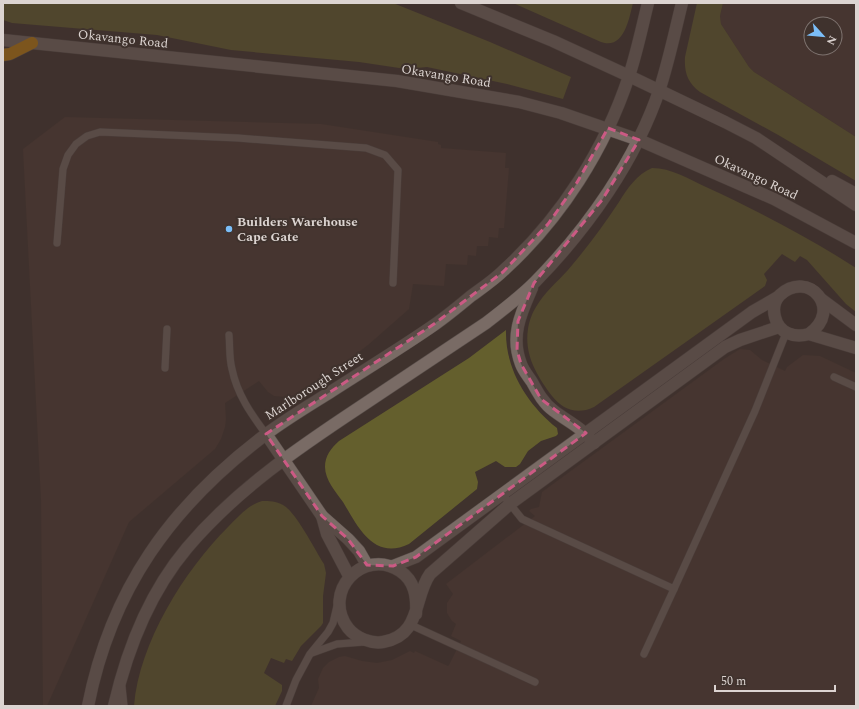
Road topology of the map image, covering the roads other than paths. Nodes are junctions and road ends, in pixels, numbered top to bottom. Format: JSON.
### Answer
{"nodes":[{"id":1,"x":461,"y":3,"type":"edge"},
{"id":2,"x":648,"y":3,"type":"edge"},
{"id":3,"x":682,"y":3,"type":"edge"},
{"id":4,"x":3,"y":40,"type":"edge"},
{"id":5,"x":32,"y":43,"type":"junction"},
{"id":6,"x":3,"y":55,"type":"edge"},
{"id":7,"x":629,"y":76,"type":"junction"},
{"id":8,"x":660,"y":90,"type":"junction"},
{"id":9,"x":608,"y":128,"type":"junction"},
{"id":10,"x":756,"y":138,"type":"junction"},
{"id":11,"x":639,"y":140,"type":"junction"},
{"id":12,"x":856,"y":194,"type":"edge"},
{"id":13,"x":856,"y":206,"type":"edge"},
{"id":14,"x":856,"y":243,"type":"edge"},
{"id":15,"x":57,"y":244,"type":"dead end"},
{"id":16,"x":393,"y":283,"type":"dead end"},
{"id":17,"x":534,"y":283,"type":"junction"},
{"id":18,"x":778,"y":297,"type":"junction"},
{"id":19,"x":821,"y":299,"type":"junction"},
{"id":20,"x":856,"y":325,"type":"edge"},
{"id":21,"x":168,"y":330,"type":"dead end"},
{"id":22,"x":783,"y":330,"type":"junction"},
{"id":23,"x":229,"y":334,"type":"dead end"},
{"id":24,"x":809,"y":334,"type":"junction"},
{"id":25,"x":856,"y":348,"type":"edge"},
{"id":26,"x":165,"y":368,"type":"dead end"},
{"id":27,"x":834,"y":377,"type":"dead end"},
{"id":28,"x":856,"y":387,"type":"edge"},
{"id":29,"x":586,"y":433,"type":"junction"},
{"id":30,"x":266,"y":434,"type":"junction"},
{"id":31,"x":594,"y":443,"type":"junction"},
{"id":32,"x":283,"y":459,"type":"junction"},
{"id":33,"x":506,"y":499,"type":"junction"},
{"id":34,"x":322,"y":516,"type":"junction"},
{"id":35,"x":367,"y":565,"type":"junction"},
{"id":36,"x":393,"y":566,"type":"junction"},
{"id":37,"x":349,"y":576,"type":"junction"},
{"id":38,"x":674,"y":589,"type":"junction"},
{"id":39,"x":339,"y":600,"type":"junction"},
{"id":40,"x":413,"y":619,"type":"junction"},
{"id":41,"x":371,"y":642,"type":"junction"},
{"id":42,"x":310,"y":654,"type":"junction"},
{"id":43,"x":644,"y":654,"type":"dead end"},
{"id":44,"x":122,"y":674,"type":"junction"},
{"id":45,"x":535,"y":682,"type":"dead end"},
{"id":46,"x":88,"y":706,"type":"edge"},
{"id":47,"x":114,"y":706,"type":"edge"},
{"id":48,"x":124,"y":706,"type":"edge"},
{"id":49,"x":286,"y":706,"type":"edge"}],
"edges":[{"from":1,"to":7,"type":"street","name":"Okavango Road"},
{"from":2,"to":7,"type":"street","name":"Marlborough Street"},
{"from":3,"to":8,"type":"street"},
{"from":4,"to":5,"type":"street","name":"Okavango Road"},
{"from":5,"to":6,"type":"highway"},
{"from":5,"to":9,"type":"street","name":"Okavango Road"},
{"from":7,"to":8,"type":"street","name":"Okavango Road"},
{"from":7,"to":9,"type":"street","name":"Marlborough Street"},
{"from":8,"to":10,"type":"street","name":"Okavango Road"},
{"from":8,"to":11,"type":"street"},
{"from":9,"to":11,"type":"street","name":"Okavango Road"},
{"from":9,"to":30,"type":"street","name":"Marlborough Street"},
{"from":10,"to":12,"type":"street"},
{"from":10,"to":13,"type":"street","name":"Okavango Road"},
{"from":11,"to":14,"type":"street","name":"Okavango Road"},
{"from":11,"to":17,"type":"street"},
{"from":15,"to":16,"type":"lane"},
{"from":17,"to":29,"type":"street"},
{"from":17,"to":32,"type":"street"},
{"from":18,"to":19,"type":"street"},
{"from":18,"to":22,"type":"street"},
{"from":18,"to":29,"type":"street"},
{"from":19,"to":20,"type":"street"},
{"from":19,"to":24,"type":"street"},
{"from":21,"to":26,"type":"lane"},
{"from":22,"to":24,"type":"street"},
{"from":22,"to":31,"type":"street"},
{"from":22,"to":38,"type":"lane"},
{"from":23,"to":30,"type":"lane"},
{"from":24,"to":25,"type":"street"},
{"from":27,"to":28,"type":"lane"},
{"from":29,"to":31,"type":"street"},
{"from":29,"to":33,"type":"street"},
{"from":30,"to":32,"type":"street"},
{"from":30,"to":46,"type":"street","name":"Marlborough Street"},
{"from":31,"to":33,"type":"street"},
{"from":32,"to":34,"type":"street"},
{"from":32,"to":44,"type":"street"},
{"from":33,"to":36,"type":"street"},
{"from":33,"to":38,"type":"lane"},
{"from":33,"to":40,"type":"street"},
{"from":34,"to":35,"type":"street"},
{"from":34,"to":37,"type":"street"},
{"from":35,"to":36,"type":"street"},
{"from":35,"to":37,"type":"street"},
{"from":36,"to":40,"type":"street"},
{"from":37,"to":39,"type":"street"},
{"from":38,"to":43,"type":"lane"},
{"from":39,"to":41,"type":"street"},
{"from":39,"to":42,"type":"lane"},
{"from":40,"to":41,"type":"street"},
{"from":40,"to":45,"type":"lane"},
{"from":41,"to":42,"type":"lane"},
{"from":42,"to":49,"type":"lane"},
{"from":44,"to":47,"type":"street"},
{"from":44,"to":48,"type":"lane"}]}
